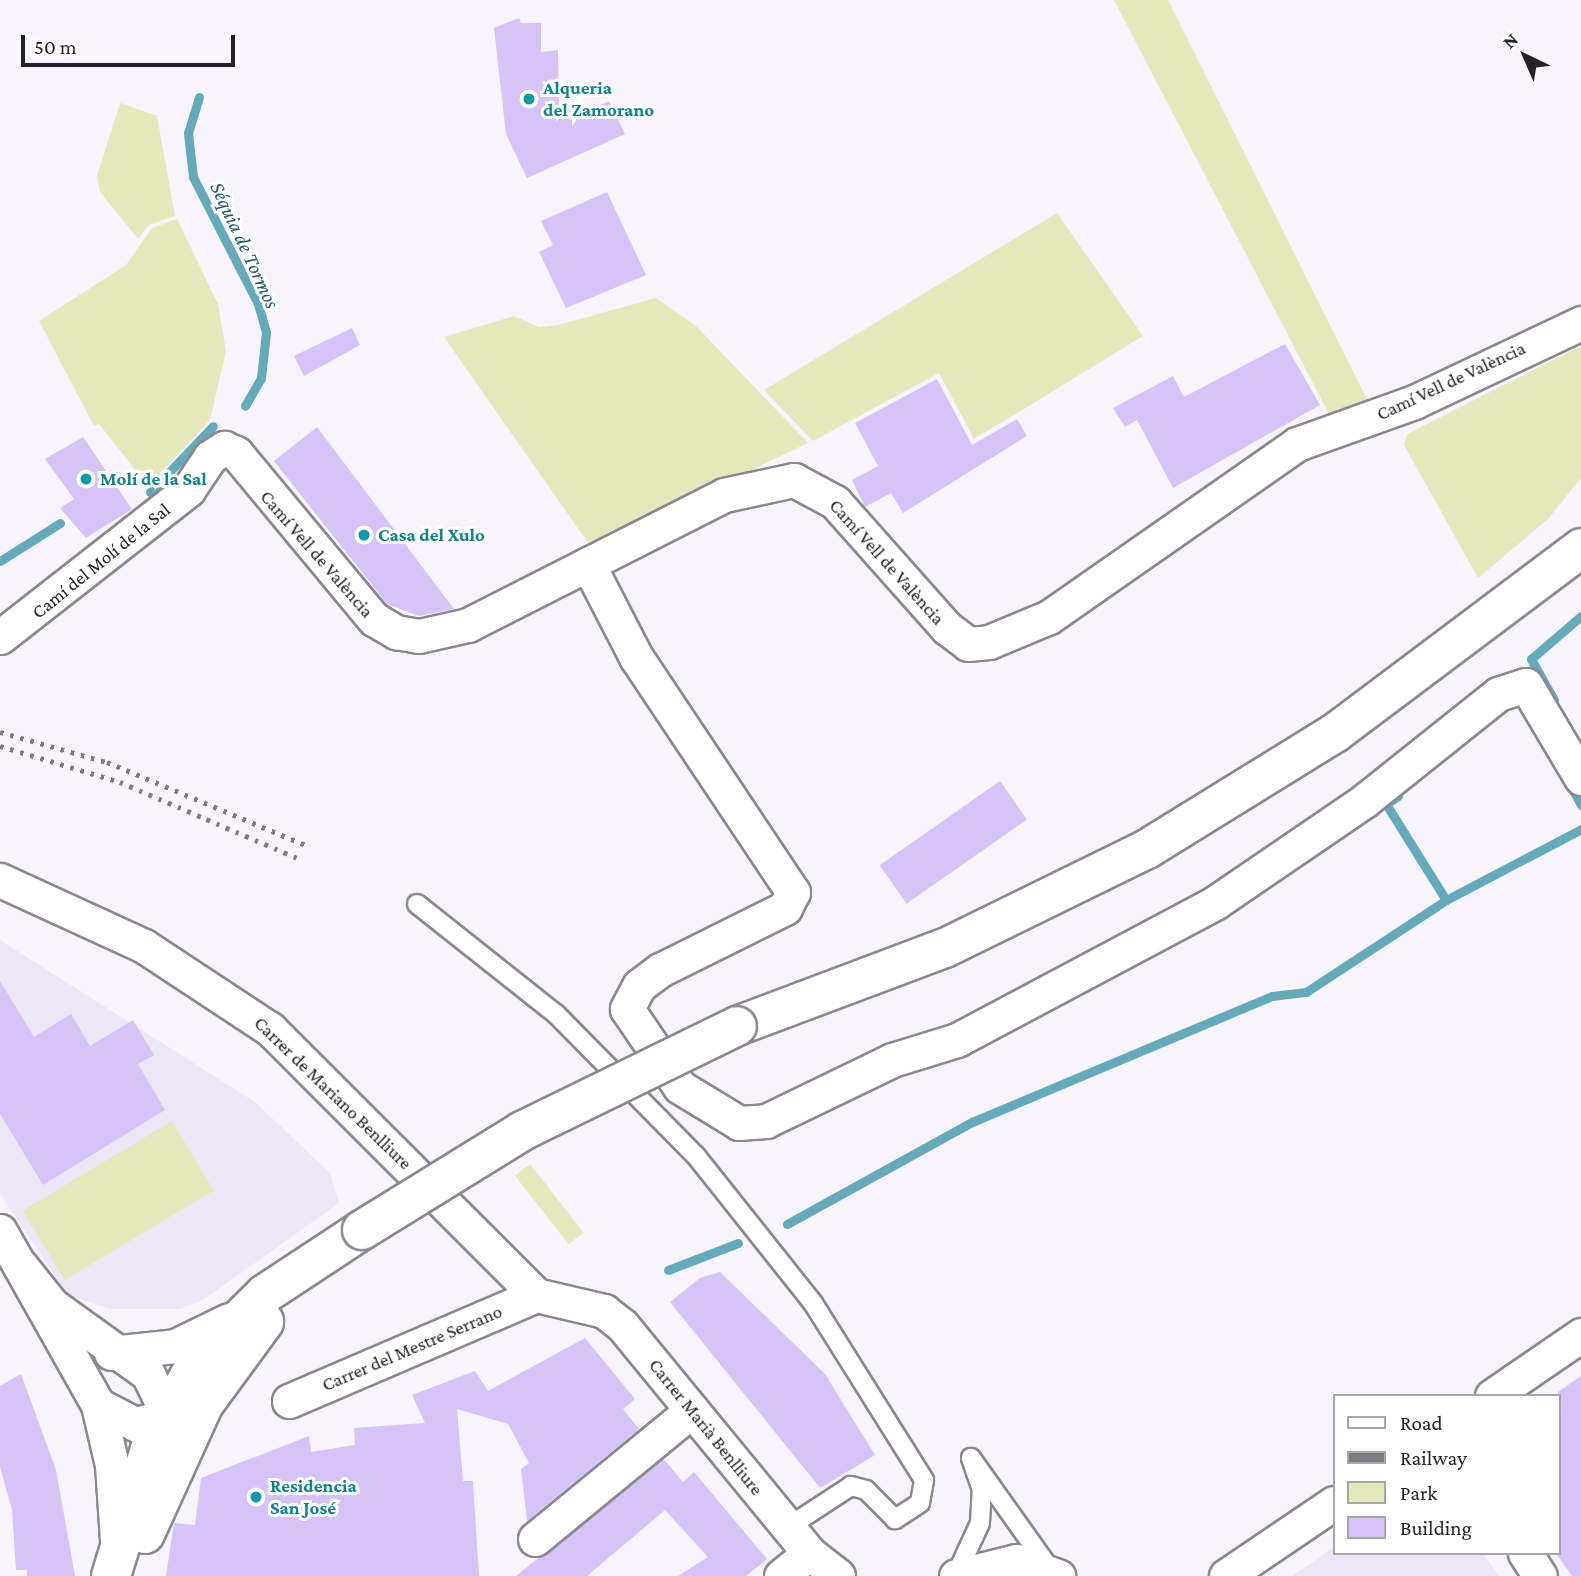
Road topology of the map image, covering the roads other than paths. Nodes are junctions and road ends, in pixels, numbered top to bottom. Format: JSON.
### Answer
{"nodes":[{"id":1,"x":1581,"y":323,"type":"edge"},
{"id":2,"x":225,"y":448,"type":"joint"},
{"id":3,"x":1581,"y":526,"type":"edge"},
{"id":4,"x":1581,"y":548,"type":"edge"},
{"id":5,"x":588,"y":564,"type":"junction"},
{"id":6,"x":1520,"y":589,"type":"junction"},
{"id":7,"x":0,"y":637,"type":"edge"},
{"id":8,"x":1581,"y":778,"type":"edge"},
{"id":9,"x":0,"y":880,"type":"edge"},
{"id":10,"x":417,"y":904,"type":"dead end"},
{"id":11,"x":362,"y":1230,"type":"junction"},
{"id":12,"x":0,"y":1231,"type":"edge"},
{"id":13,"x":21,"y":1266,"type":"junction"},
{"id":14,"x":265,"y":1294,"type":"junction"},
{"id":15,"x":550,"y":1299,"type":"junction"},
{"id":16,"x":1581,"y":1335,"type":"edge"},
{"id":17,"x":125,"y":1352,"type":"junction"},
{"id":18,"x":219,"y":1379,"type":"junction"},
{"id":19,"x":1495,"y":1394,"type":"edge"},
{"id":20,"x":93,"y":1396,"type":"junction"},
{"id":21,"x":289,"y":1401,"type":"dead end"},
{"id":22,"x":692,"y":1410,"type":"junction"},
{"id":23,"x":165,"y":1419,"type":"junction"},
{"id":24,"x":1332,"y":1504,"type":"edge"},
{"id":25,"x":788,"y":1527,"type":"junction"},
{"id":26,"x":535,"y":1539,"type":"dead end"},
{"id":27,"x":809,"y":1553,"type":"junction"},
{"id":28,"x":1526,"y":1555,"type":"edge"},
{"id":29,"x":126,"y":1563,"type":"edge"},
{"id":30,"x":838,"y":1575,"type":"edge"},
{"id":31,"x":781,"y":1576,"type":"edge"},
{"id":32,"x":955,"y":1576,"type":"edge"},
{"id":33,"x":1057,"y":1576,"type":"edge"},
{"id":34,"x":1226,"y":1576,"type":"edge"},
{"id":35,"x":1540,"y":1576,"type":"edge"}],
"edges":[{"from":1,"to":5,"type":"street","name":"Camí Vell de València"},
{"from":2,"to":5,"type":"street","name":"Camí Vell de València"},
{"from":2,"to":7,"type":"street","name":"Camí del Molí de la Sal"},
{"from":3,"to":6,"type":"street"},
{"from":4,"to":6,"type":"street"},
{"from":5,"to":8,"type":"street"},
{"from":6,"to":11,"type":"street","bridge":true},
{"from":9,"to":15,"type":"street","name":"Carrer de Mariano Benlliure"},
{"from":10,"to":25,"type":"lane"},
{"from":11,"to":14,"type":"street"},
{"from":11,"to":18,"type":"street"},
{"from":12,"to":13,"type":"street"},
{"from":13,"to":17,"type":"street"},
{"from":13,"to":20,"type":"street"},
{"from":14,"to":17,"type":"street"},
{"from":14,"to":23,"type":"street"},
{"from":15,"to":21,"type":"street","name":"Carrer del Mestre Serrano"},
{"from":15,"to":22,"type":"street","name":"Carrer Marià Benlliure"},
{"from":16,"to":19,"type":"street"},
{"from":17,"to":20,"type":"street"},
{"from":17,"to":23,"type":"street"},
{"from":18,"to":23,"type":"street"},
{"from":18,"to":29,"type":"street"},
{"from":20,"to":23,"type":"street"},
{"from":20,"to":29,"type":"street"},
{"from":22,"to":25,"type":"street","name":"Carrer Marià Benlliure"},
{"from":22,"to":26,"type":"street"},
{"from":23,"to":29,"type":"street"},
{"from":24,"to":34,"type":"street"},
{"from":25,"to":27,"type":"street","name":"Carrer Marià Benlliure"},
{"from":27,"to":30,"type":"street","name":"Carrer Marià Benlliure"},
{"from":27,"to":31,"type":"street"},
{"from":28,"to":35,"type":"street"},
{"from":32,"to":33,"type":"street"},
{"from":32,"to":33,"type":"lane"}]}
